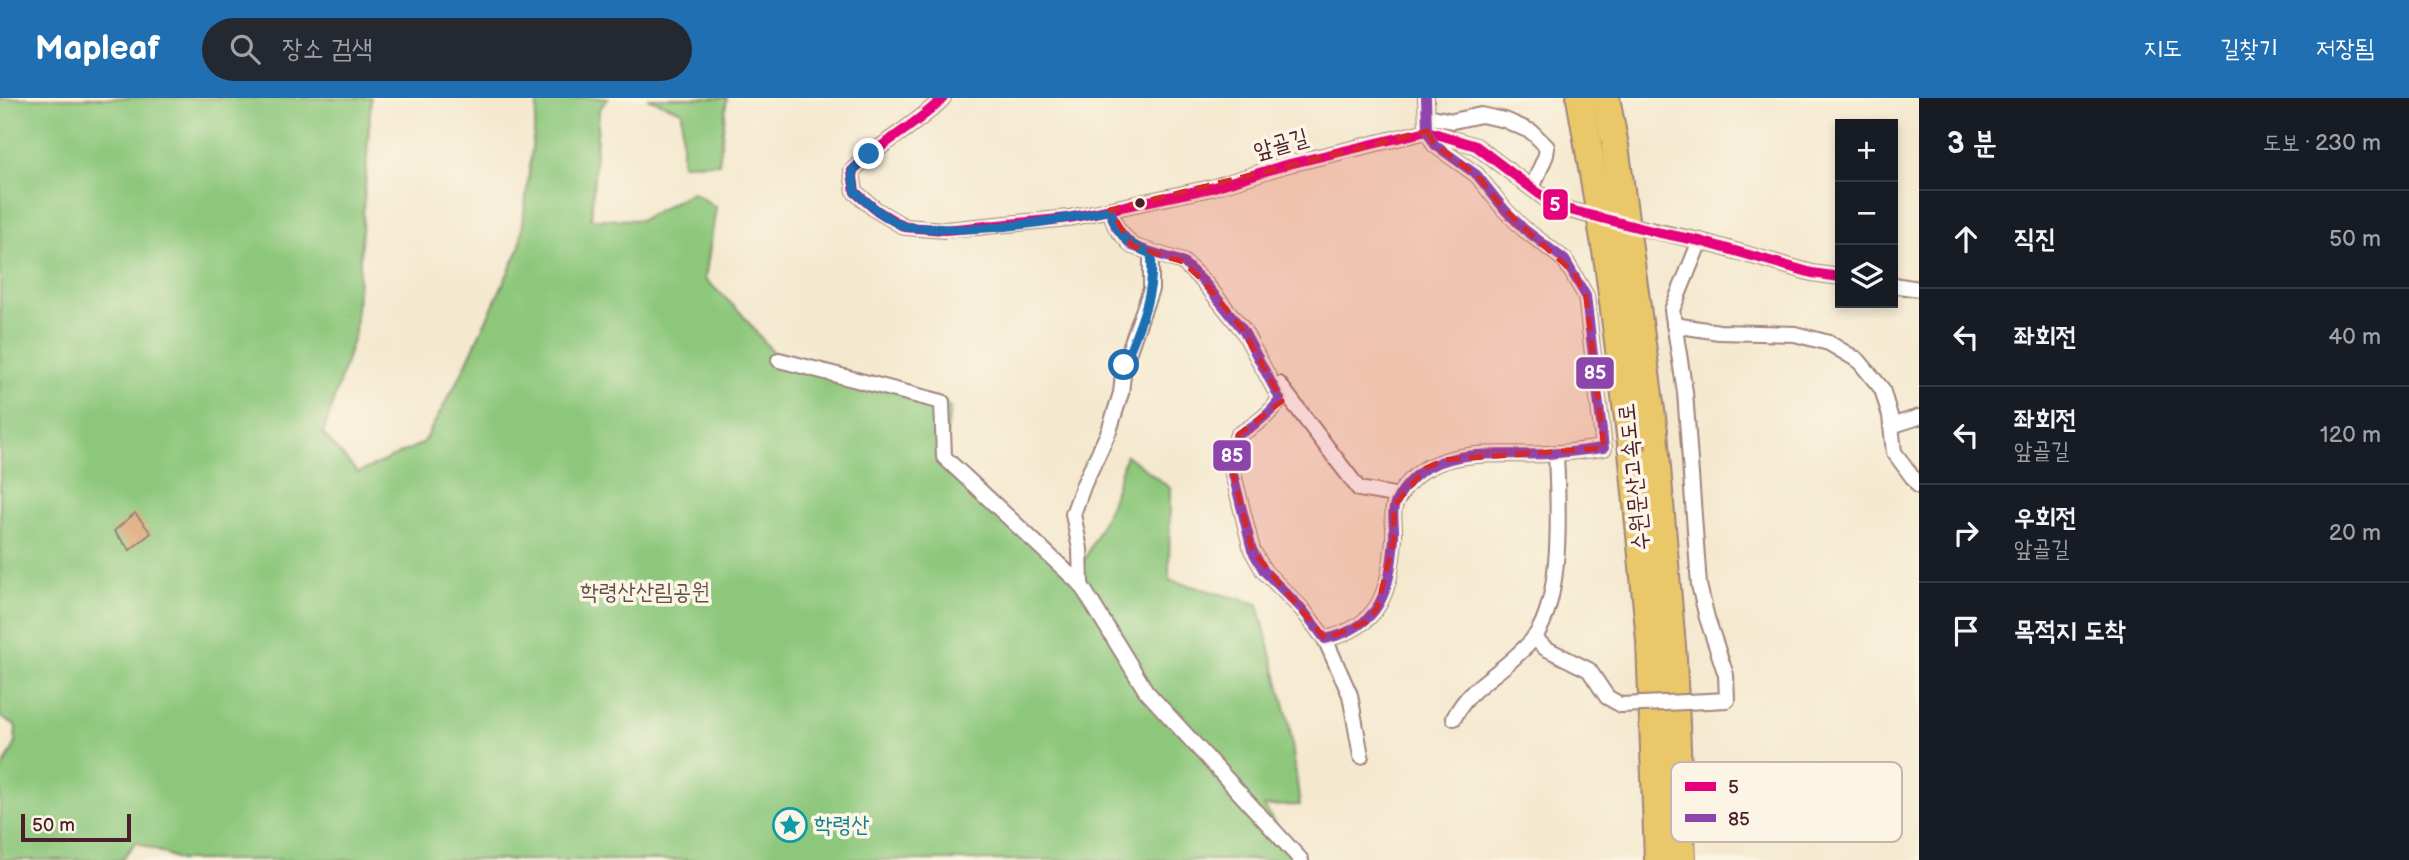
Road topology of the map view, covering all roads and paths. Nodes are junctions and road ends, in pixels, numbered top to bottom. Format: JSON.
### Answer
{"nodes":[{"id":1,"x":943,"y":98,"type":"edge"},
{"id":2,"x":1426,"y":98,"type":"edge"},
{"id":3,"x":1580,"y":98,"type":"edge"},
{"id":4,"x":1606,"y":98,"type":"edge"},
{"id":5,"x":1427,"y":116,"type":"junction"},
{"id":6,"x":1427,"y":131,"type":"junction"},
{"id":7,"x":1532,"y":188,"type":"junction"},
{"id":8,"x":1110,"y":210,"type":"junction"},
{"id":9,"x":1700,"y":240,"type":"junction"},
{"id":10,"x":1151,"y":254,"type":"junction"},
{"id":11,"x":1835,"y":276,"type":"edge"},
{"id":12,"x":1898,"y":286,"type":"edge"},
{"id":13,"x":1919,"y":289,"type":"edge"},
{"id":14,"x":1674,"y":325,"type":"junction"},
{"id":15,"x":1258,"y":356,"type":"junction"},
{"id":16,"x":779,"y":360,"type":"dead end"},
{"id":17,"x":1919,"y":416,"type":"edge"},
{"id":18,"x":1891,"y":426,"type":"junction"},
{"id":19,"x":1556,"y":453,"type":"junction"},
{"id":20,"x":1919,"y":486,"type":"edge"},
{"id":21,"x":1400,"y":496,"type":"junction"},
{"id":22,"x":1081,"y":585,"type":"junction"},
{"id":23,"x":1534,"y":637,"type":"junction"},
{"id":24,"x":1325,"y":639,"type":"junction"},
{"id":25,"x":1454,"y":718,"type":"dead end"},
{"id":26,"x":1361,"y":756,"type":"dead end"},
{"id":27,"x":1678,"y":762,"type":"edge"},
{"id":28,"x":1681,"y":842,"type":"edge"},
{"id":29,"x":1301,"y":860,"type":"edge"},
{"id":30,"x":1658,"y":860,"type":"edge"},
{"id":31,"x":1682,"y":860,"type":"edge"}],
"edges":[{"from":1,"to":8,"type":"street","name":"앞골길"},
{"from":2,"to":5,"type":"street"},
{"from":3,"to":30,"type":"highway","name":"수원문산고속도로","bridge":true},
{"from":4,"to":27,"type":"highway","name":"수원문산고속도로","bridge":true},
{"from":5,"to":6,"type":"street"},
{"from":5,"to":7,"type":"street"},
{"from":6,"to":7,"type":"street"},
{"from":6,"to":8,"type":"street","name":"앞골길"},
{"from":6,"to":19,"type":"street"},
{"from":7,"to":9,"type":"street"},
{"from":8,"to":10,"type":"street"},
{"from":9,"to":11,"type":"street"},
{"from":9,"to":14,"type":"street"},
{"from":10,"to":15,"type":"street"},
{"from":10,"to":22,"type":"street"},
{"from":12,"to":13,"type":"street"},
{"from":14,"to":18,"type":"street"},
{"from":14,"to":23,"type":"street","bridge":true},
{"from":15,"to":21,"type":"street"},
{"from":15,"to":24,"type":"street"},
{"from":16,"to":22,"type":"street"},
{"from":17,"to":18,"type":"street"},
{"from":18,"to":20,"type":"street"},
{"from":19,"to":21,"type":"street"},
{"from":19,"to":23,"type":"street"},
{"from":21,"to":24,"type":"street"},
{"from":22,"to":29,"type":"street"},
{"from":23,"to":25,"type":"street"},
{"from":24,"to":26,"type":"street"},
{"from":28,"to":31,"type":"highway","name":"수원문산고속도로","bridge":true}]}
